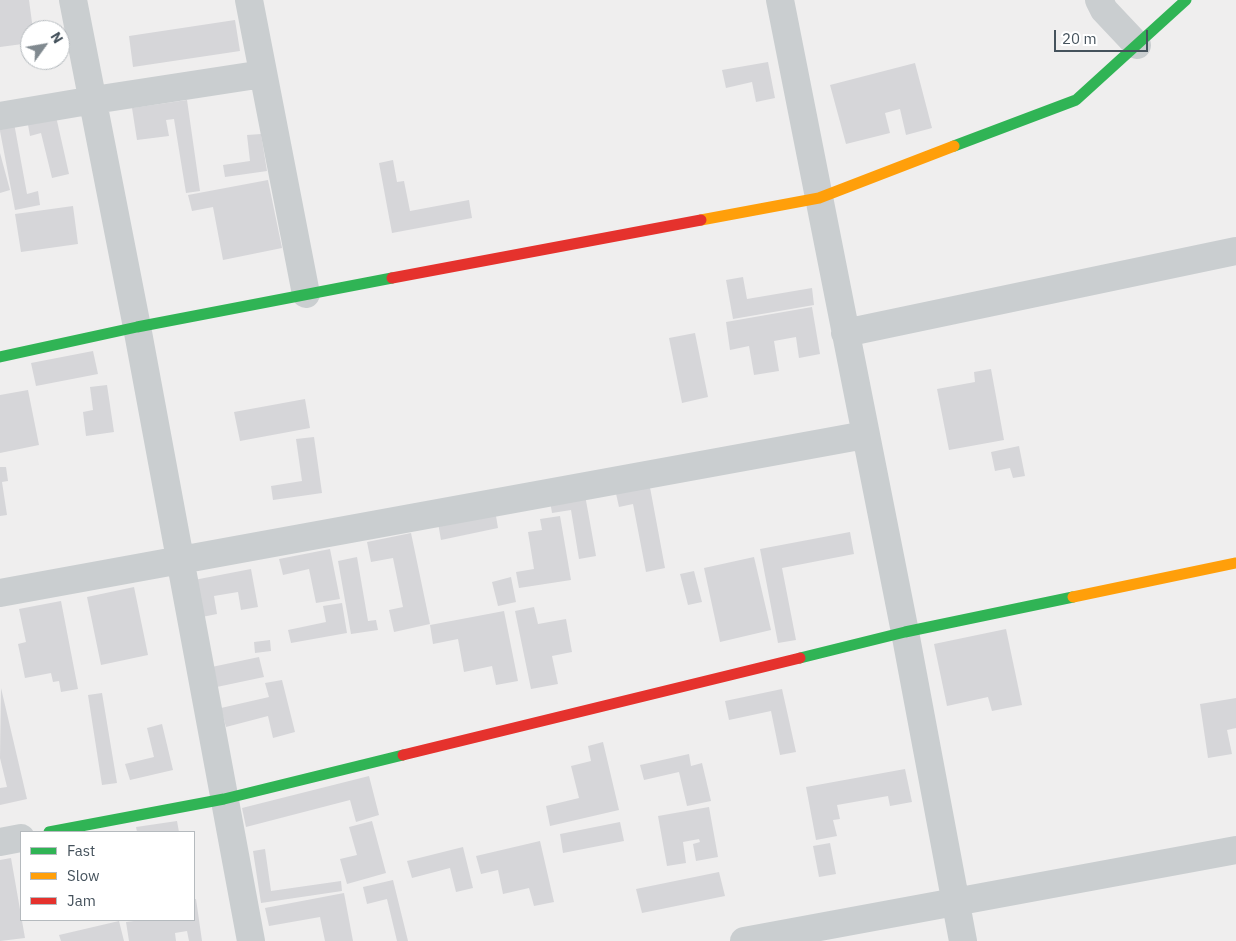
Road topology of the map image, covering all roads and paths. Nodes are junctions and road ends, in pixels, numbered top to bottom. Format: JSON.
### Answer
{"nodes":[{"id":1,"x":73,"y":0,"type":"edge"},
{"id":2,"x":249,"y":0,"type":"edge"},
{"id":3,"x":780,"y":0,"type":"edge"},
{"id":4,"x":1100,"y":0,"type":"edge"},
{"id":5,"x":1186,"y":0,"type":"edge"},
{"id":6,"x":1137,"y":45,"type":"junction"},
{"id":7,"x":263,"y":74,"type":"junction"},
{"id":8,"x":94,"y":100,"type":"junction"},
{"id":9,"x":0,"y":116,"type":"edge"},
{"id":10,"x":818,"y":198,"type":"junction"},
{"id":11,"x":1236,"y":251,"type":"edge"},
{"id":12,"x":306,"y":294,"type":"junction"},
{"id":13,"x":137,"y":327,"type":"junction"},
{"id":14,"x":845,"y":333,"type":"junction"},
{"id":15,"x":0,"y":357,"type":"edge"},
{"id":16,"x":865,"y":435,"type":"junction"},
{"id":17,"x":180,"y":560,"type":"junction"},
{"id":18,"x":1236,"y":563,"type":"edge"},
{"id":19,"x":0,"y":593,"type":"edge"},
{"id":20,"x":905,"y":632,"type":"junction"},
{"id":21,"x":224,"y":799,"type":"junction"},
{"id":22,"x":54,"y":831,"type":"edge"},
{"id":23,"x":20,"y":838,"type":"edge"},
{"id":24,"x":0,"y":842,"type":"edge"},
{"id":25,"x":1236,"y":850,"type":"edge"},
{"id":26,"x":956,"y":901,"type":"junction"},
{"id":27,"x":251,"y":941,"type":"edge"},
{"id":28,"x":744,"y":941,"type":"edge"},
{"id":29,"x":963,"y":941,"type":"edge"}],
"edges":[{"from":1,"to":8,"type":"street"},
{"from":2,"to":7,"type":"street"},
{"from":3,"to":10,"type":"street"},
{"from":4,"to":6,"type":"street"},
{"from":5,"to":6,"type":"street"},
{"from":6,"to":10,"type":"street"},
{"from":7,"to":8,"type":"street"},
{"from":7,"to":12,"type":"street"},
{"from":8,"to":9,"type":"street"},
{"from":8,"to":13,"type":"street"},
{"from":10,"to":12,"type":"street"},
{"from":10,"to":14,"type":"street"},
{"from":11,"to":14,"type":"street"},
{"from":12,"to":13,"type":"street"},
{"from":13,"to":15,"type":"street"},
{"from":13,"to":17,"type":"street"},
{"from":14,"to":16,"type":"street"},
{"from":16,"to":17,"type":"street"},
{"from":16,"to":20,"type":"street"},
{"from":17,"to":19,"type":"street"},
{"from":17,"to":21,"type":"street"},
{"from":18,"to":20,"type":"street"},
{"from":20,"to":21,"type":"street"},
{"from":20,"to":26,"type":"street"},
{"from":21,"to":22,"type":"street"},
{"from":21,"to":27,"type":"street"},
{"from":23,"to":24,"type":"street"},
{"from":25,"to":26,"type":"street"},
{"from":26,"to":28,"type":"street"},
{"from":26,"to":29,"type":"street"}]}
